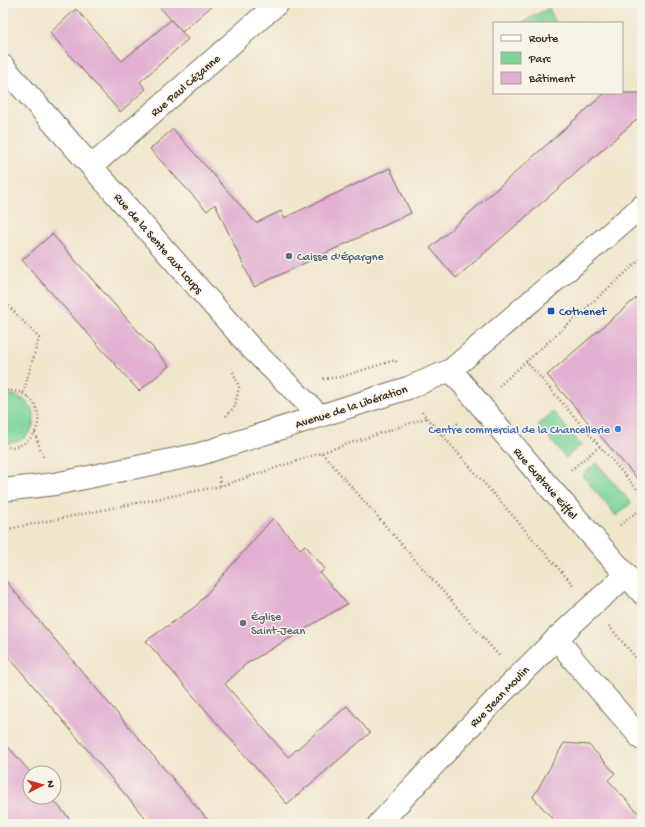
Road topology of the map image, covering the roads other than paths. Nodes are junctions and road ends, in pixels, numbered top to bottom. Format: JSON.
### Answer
{"nodes":[{"id":1,"x":278,"y":3,"type":"edge"},
{"id":2,"x":3,"y":66,"type":"edge"},
{"id":3,"x":92,"y":166,"type":"junction"},
{"id":4,"x":642,"y":206,"type":"edge"},
{"id":5,"x":451,"y":370,"type":"junction"},
{"id":6,"x":320,"y":416,"type":"junction"},
{"id":7,"x":3,"y":490,"type":"edge"},
{"id":8,"x":626,"y":576,"type":"junction"},
{"id":9,"x":642,"y":593,"type":"edge"},
{"id":10,"x":557,"y":637,"type":"junction"},
{"id":11,"x":642,"y":739,"type":"edge"},
{"id":12,"x":379,"y":824,"type":"edge"}],
"edges":[{"from":1,"to":3,"type":"street","name":"Rue Paul Cézanne"},
{"from":2,"to":3,"type":"street","name":"Rue de la Sente aux Loups"},
{"from":3,"to":6,"type":"street","name":"Rue de la Sente aux Loups"},
{"from":4,"to":5,"type":"street","name":"Avenue de la Libération"},
{"from":5,"to":6,"type":"street","name":"Avenue de la Libération"},
{"from":5,"to":8,"type":"street","name":"Rue Gustave Eiffel"},
{"from":6,"to":7,"type":"street","name":"Avenue de la Libération"},
{"from":8,"to":9,"type":"street","name":"Rue Gustave Eiffel"},
{"from":8,"to":10,"type":"street","name":"Rue Jean Moulin"},
{"from":10,"to":11,"type":"street"},
{"from":10,"to":12,"type":"street","name":"Rue Jean Moulin"}]}
